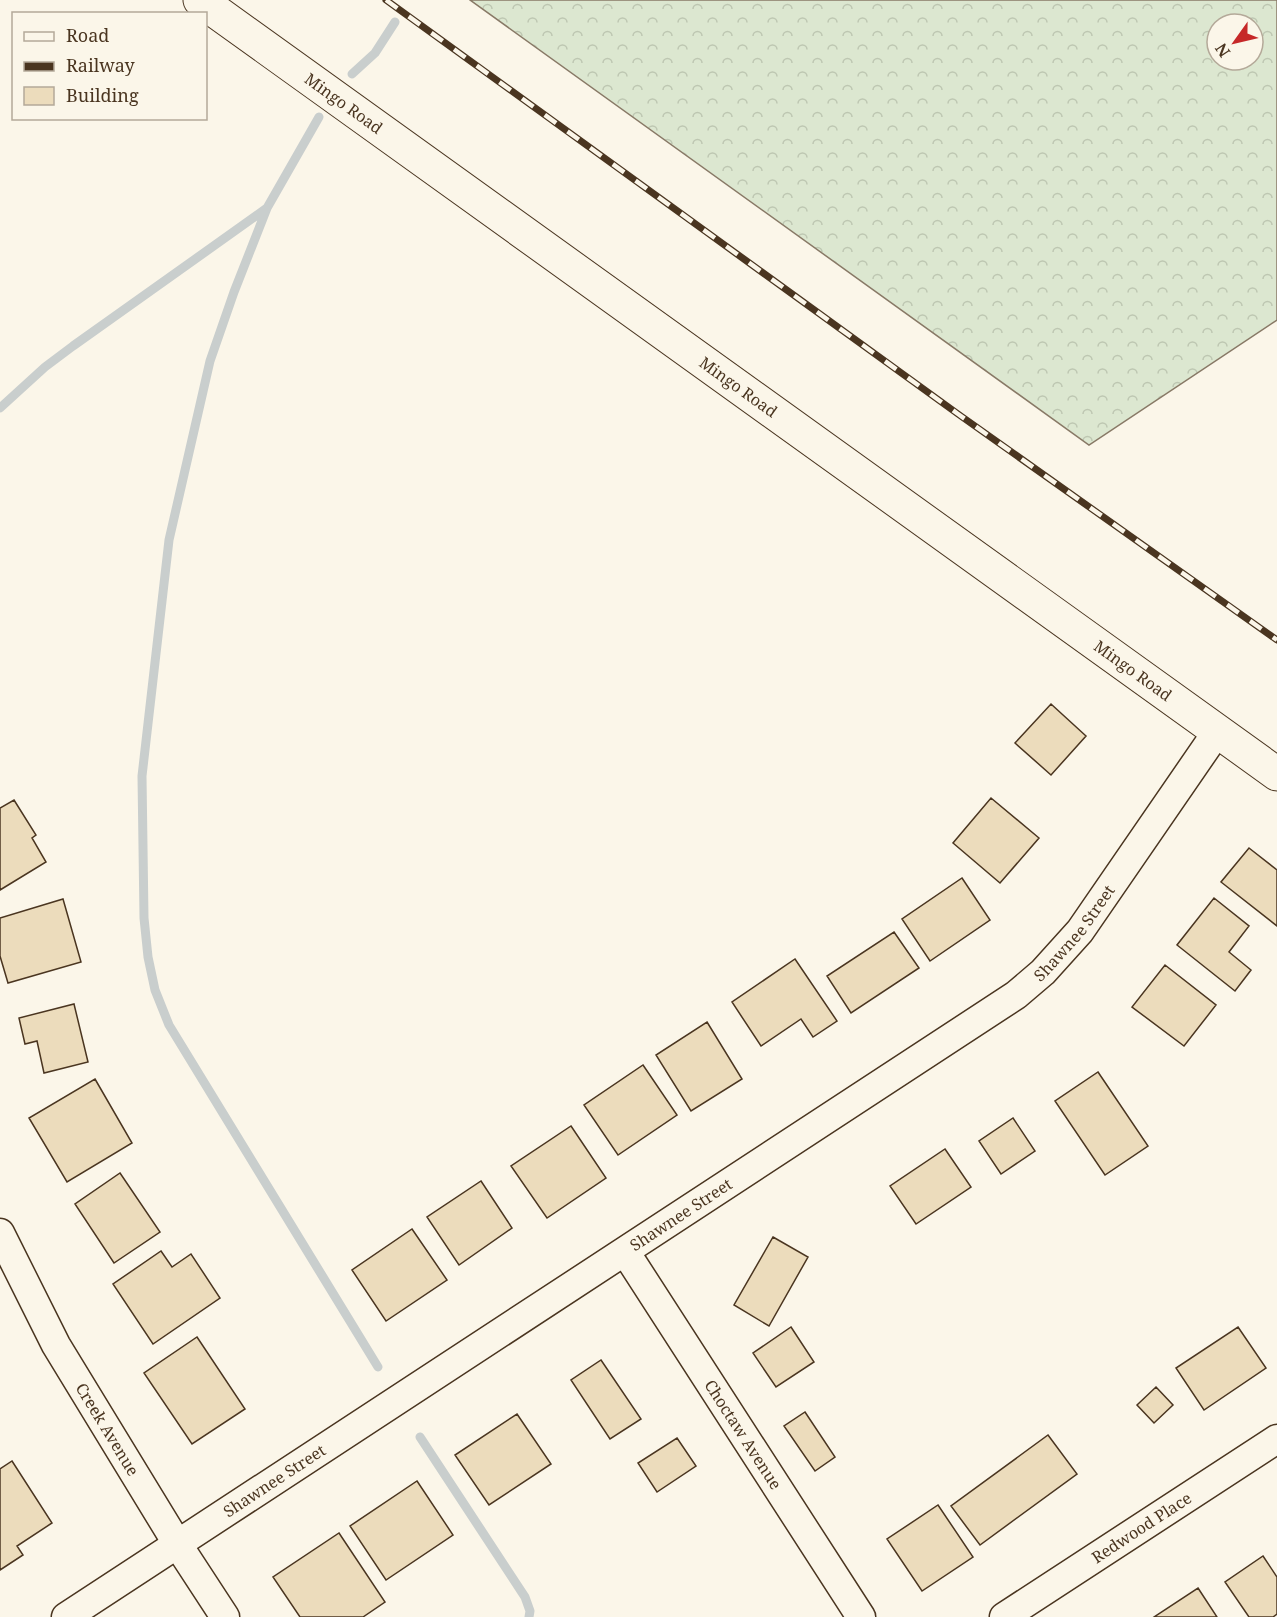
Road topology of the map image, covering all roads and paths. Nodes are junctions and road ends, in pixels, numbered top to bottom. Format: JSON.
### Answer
{"nodes":[{"id":1,"x":200,"y":0,"type":"edge"},
{"id":2,"x":1217,"y":732,"type":"junction"},
{"id":3,"x":1277,"y":774,"type":"edge"},
{"id":4,"x":0,"y":1233,"type":"edge"},
{"id":5,"x":626,"y":1253,"type":"junction"},
{"id":6,"x":1277,"y":1439,"type":"edge"},
{"id":7,"x":178,"y":1545,"type":"junction"},
{"id":8,"x":66,"y":1617,"type":"edge"},
{"id":9,"x":225,"y":1617,"type":"edge"},
{"id":10,"x":861,"y":1617,"type":"edge"},
{"id":11,"x":1004,"y":1617,"type":"edge"}],
"edges":[{"from":1,"to":2,"type":"street","name":"Mingo Road"},
{"from":2,"to":3,"type":"street","name":"Mingo Road"},
{"from":2,"to":5,"type":"street","name":"Shawnee Street"},
{"from":4,"to":7,"type":"street","name":"Creek Avenue"},
{"from":5,"to":7,"type":"street","name":"Shawnee Street"},
{"from":5,"to":10,"type":"street","name":"Choctaw Avenue"},
{"from":6,"to":11,"type":"street","name":"Redwood Place"},
{"from":7,"to":8,"type":"street","name":"Shawnee Street"},
{"from":7,"to":9,"type":"street","name":"Creek Avenue"}]}
